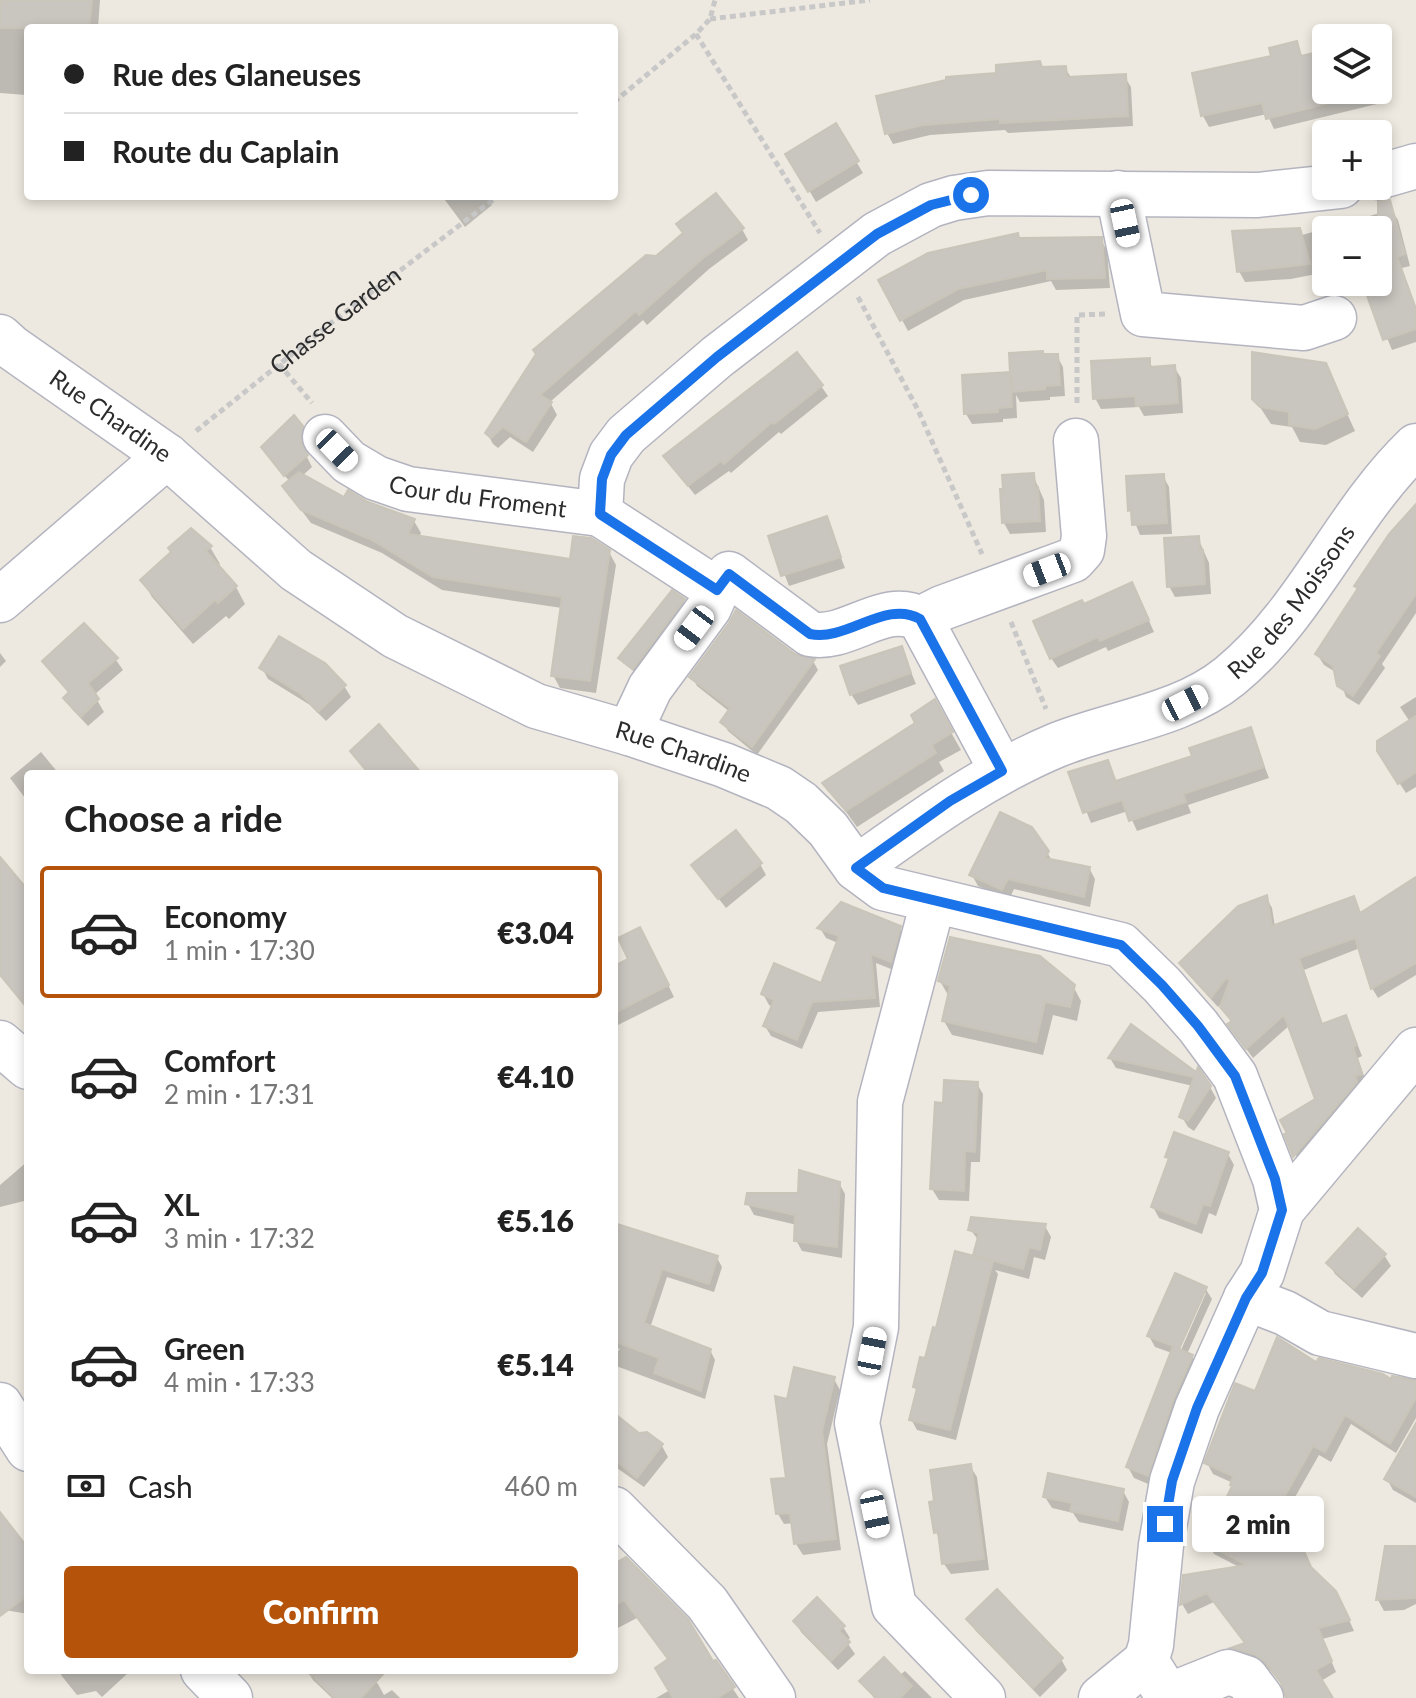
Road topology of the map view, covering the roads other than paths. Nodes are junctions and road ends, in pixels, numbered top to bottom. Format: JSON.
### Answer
{"nodes":[{"id":1,"x":1416,"y":166,"type":"edge"},
{"id":2,"x":1392,"y":173,"type":"edge"},
{"id":3,"x":1312,"y":189,"type":"edge"},
{"id":4,"x":1118,"y":193,"type":"junction"},
{"id":5,"x":1334,"y":318,"type":"dead end"},
{"id":6,"x":0,"y":337,"type":"edge"},
{"id":7,"x":325,"y":437,"type":"dead end"},
{"id":8,"x":1076,"y":441,"type":"road end"},
{"id":9,"x":1416,"y":446,"type":"edge"},
{"id":10,"x":177,"y":447,"type":"junction"},
{"id":11,"x":600,"y":514,"type":"junction"},
{"id":12,"x":717,"y":590,"type":"junction"},
{"id":13,"x":0,"y":600,"type":"edge"},
{"id":14,"x":920,"y":619,"type":"junction"},
{"id":15,"x":629,"y":733,"type":"junction"},
{"id":16,"x":1002,"y":771,"type":"junction"},
{"id":17,"x":856,"y":868,"type":"junction"},
{"id":18,"x":933,"y":902,"type":"junction"},
{"id":19,"x":24,"y":1024,"type":"edge"},
{"id":20,"x":0,"y":1044,"type":"edge"},
{"id":21,"x":1416,"y":1050,"type":"edge"},
{"id":22,"x":24,"y":1064,"type":"edge"},
{"id":23,"x":1282,"y":1210,"type":"junction"},
{"id":24,"x":1246,"y":1298,"type":"junction"},
{"id":25,"x":1416,"y":1356,"type":"edge"},
{"id":26,"x":0,"y":1405,"type":"edge"},
{"id":27,"x":24,"y":1443,"type":"edge"},
{"id":28,"x":618,"y":1513,"type":"edge"},
{"id":29,"x":207,"y":1674,"type":"edge"},
{"id":30,"x":1161,"y":1685,"type":"edge"},
{"id":31,"x":230,"y":1698,"type":"edge"},
{"id":32,"x":773,"y":1698,"type":"edge"},
{"id":33,"x":983,"y":1698,"type":"edge"},
{"id":34,"x":1101,"y":1698,"type":"edge"},
{"id":35,"x":1261,"y":1698,"type":"edge"}],
"edges":[{"from":1,"to":2,"type":"street"},
{"from":3,"to":4,"type":"street"},
{"from":4,"to":5,"type":"street"},
{"from":4,"to":11,"type":"street"},
{"from":6,"to":10,"type":"street","name":"Rue Chardine"},
{"from":7,"to":11,"type":"street","name":"Cour du Froment"},
{"from":8,"to":14,"type":"street"},
{"from":9,"to":16,"type":"street","name":"Rue des Moissons"},
{"from":10,"to":13,"type":"street"},
{"from":10,"to":15,"type":"street","name":"Rue Chardine"},
{"from":11,"to":12,"type":"street"},
{"from":12,"to":14,"type":"street"},
{"from":12,"to":15,"type":"street"},
{"from":14,"to":16,"type":"street"},
{"from":15,"to":17,"type":"street","name":"Rue Chardine"},
{"from":16,"to":17,"type":"street","name":"Rue des Moissons"},
{"from":17,"to":18,"type":"street","name":"Rue Chardine"},
{"from":18,"to":23,"type":"street","name":"Rue Chardine"},
{"from":18,"to":33,"type":"street"},
{"from":19,"to":20,"type":"street"},
{"from":20,"to":22,"type":"street"},
{"from":21,"to":23,"type":"street"},
{"from":23,"to":24,"type":"street"},
{"from":24,"to":25,"type":"street"},
{"from":24,"to":30,"type":"street"},
{"from":26,"to":27,"type":"street"},
{"from":28,"to":32,"type":"street"},
{"from":29,"to":31,"type":"street"},
{"from":30,"to":34,"type":"street"},
{"from":30,"to":35,"type":"street"}]}
